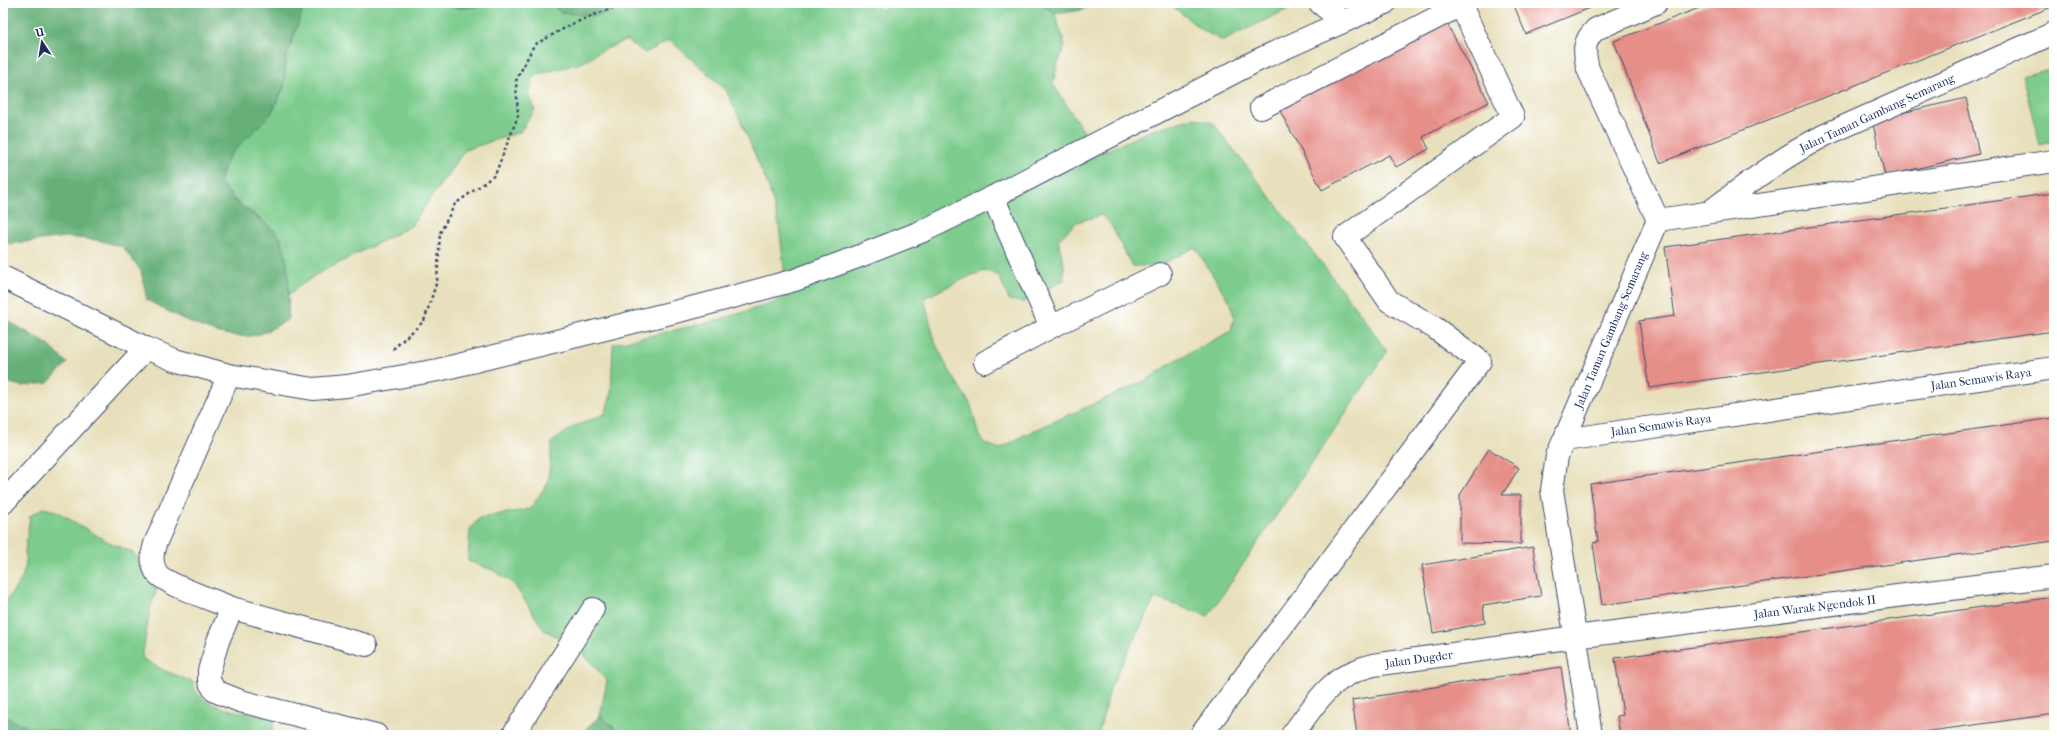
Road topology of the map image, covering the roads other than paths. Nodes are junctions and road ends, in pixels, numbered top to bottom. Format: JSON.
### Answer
{"nodes":[{"id":1,"x":1320,"y":3,"type":"edge"},
{"id":2,"x":1385,"y":3,"type":"edge"},
{"id":3,"x":1656,"y":3,"type":"edge"},
{"id":4,"x":1461,"y":4,"type":"edge"},
{"id":5,"x":1343,"y":21,"type":"junction"},
{"id":6,"x":2054,"y":33,"type":"edge"},
{"id":7,"x":1261,"y":108,"type":"dead end"},
{"id":8,"x":2054,"y":161,"type":"edge"},
{"id":9,"x":993,"y":198,"type":"junction"},
{"id":10,"x":1710,"y":212,"type":"junction"},
{"id":11,"x":1658,"y":220,"type":"junction"},
{"id":12,"x":1160,"y":274,"type":"dead end"},
{"id":13,"x":3,"y":277,"type":"edge"},
{"id":14,"x":1050,"y":327,"type":"junction"},
{"id":15,"x":146,"y":348,"type":"junction"},
{"id":16,"x":985,"y":362,"type":"dead end"},
{"id":17,"x":2054,"y":368,"type":"edge"},
{"id":18,"x":229,"y":375,"type":"junction"},
{"id":19,"x":1564,"y":440,"type":"junction"},
{"id":20,"x":6,"y":496,"type":"edge"},
{"id":21,"x":2054,"y":576,"type":"edge"},
{"id":22,"x":232,"y":608,"type":"junction"},
{"id":23,"x":593,"y":609,"type":"dead end"},
{"id":24,"x":1576,"y":637,"type":"junction"},
{"id":25,"x":366,"y":645,"type":"dead end"},
{"id":26,"x":376,"y":735,"type":"edge"},
{"id":27,"x":513,"y":735,"type":"edge"},
{"id":28,"x":1201,"y":735,"type":"edge"},
{"id":29,"x":1292,"y":735,"type":"edge"},
{"id":30,"x":1591,"y":735,"type":"edge"}],
"edges":[{"from":1,"to":5,"type":"street"},
{"from":2,"to":5,"type":"street"},
{"from":3,"to":11,"type":"street"},
{"from":4,"to":7,"type":"street"},
{"from":4,"to":28,"type":"street"},
{"from":5,"to":9,"type":"street"},
{"from":6,"to":10,"type":"street","name":"Jalan Taman Gambang Semarang"},
{"from":8,"to":10,"type":"street","name":"Jalan Taman Gambang Semarang"},
{"from":9,"to":14,"type":"street"},
{"from":9,"to":18,"type":"street"},
{"from":10,"to":11,"type":"street","name":"Jalan Taman Gambang Semarang"},
{"from":11,"to":19,"type":"street","name":"Jalan Taman Gambang Semarang"},
{"from":12,"to":14,"type":"street"},
{"from":13,"to":15,"type":"street"},
{"from":14,"to":16,"type":"street"},
{"from":15,"to":18,"type":"street"},
{"from":15,"to":20,"type":"street"},
{"from":17,"to":19,"type":"street","name":"Jalan Semawis Raya"},
{"from":18,"to":22,"type":"street"},
{"from":19,"to":24,"type":"street"},
{"from":21,"to":24,"type":"street","name":"Jalan Warak Ngendok II"},
{"from":22,"to":25,"type":"street"},
{"from":22,"to":26,"type":"street"},
{"from":23,"to":27,"type":"street"},
{"from":24,"to":29,"type":"street","name":"Jalan Dugder"},
{"from":24,"to":30,"type":"street"}]}
